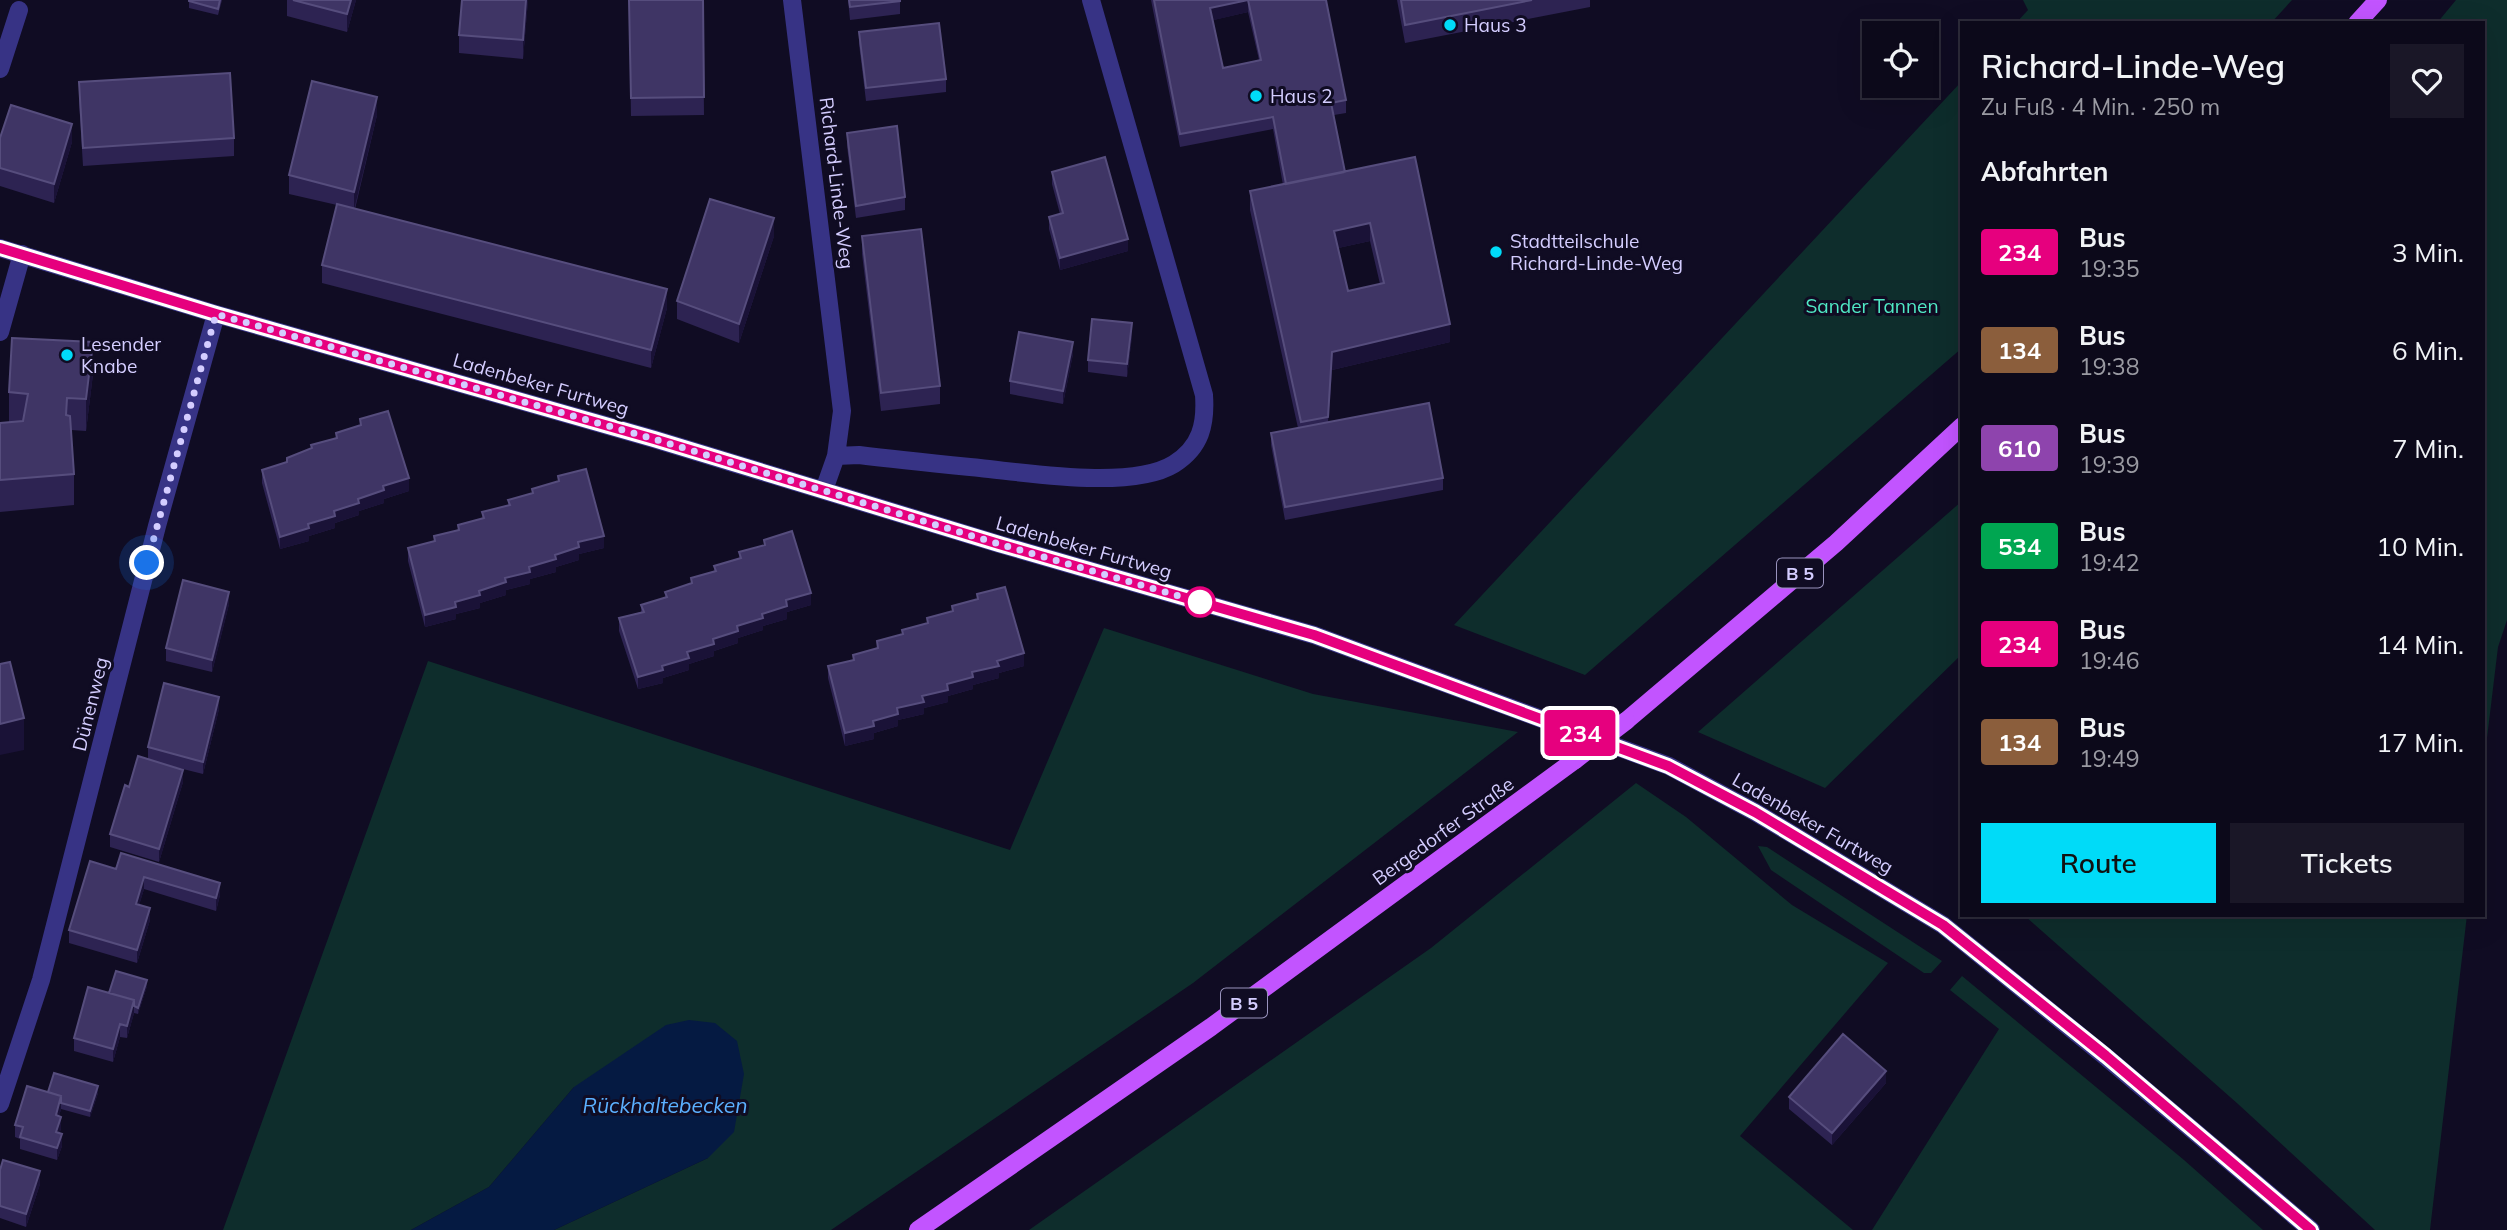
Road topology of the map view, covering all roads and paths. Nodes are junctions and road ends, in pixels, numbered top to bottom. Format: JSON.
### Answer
{"nodes":[{"id":1,"x":792,"y":0,"type":"edge"},
{"id":2,"x":1091,"y":0,"type":"edge"},
{"id":3,"x":2378,"y":0,"type":"edge"},
{"id":4,"x":19,"y":10,"type":"dead end"},
{"id":5,"x":2359,"y":21,"type":"edge"},
{"id":6,"x":0,"y":69,"type":"edge"},
{"id":7,"x":0,"y":248,"type":"edge"},
{"id":8,"x":22,"y":254,"type":"junction"},
{"id":9,"x":216,"y":314,"type":"junction"},
{"id":10,"x":0,"y":331,"type":"edge"},
{"id":11,"x":1960,"y":428,"type":"edge"},
{"id":12,"x":836,"y":456,"type":"junction"},
{"id":13,"x":824,"y":490,"type":"junction"},
{"id":14,"x":0,"y":1104,"type":"edge"},
{"id":15,"x":918,"y":1230,"type":"edge"},
{"id":16,"x":2311,"y":1230,"type":"edge"}],
"edges":[{"from":1,"to":12,"type":"street","name":"Richard-Linde-Weg"},
{"from":2,"to":12,"type":"street"},
{"from":3,"to":5,"type":"main road"},
{"from":4,"to":6,"type":"street"},
{"from":7,"to":8,"type":"street","name":"Ladenbeker Furtweg"},
{"from":8,"to":9,"type":"street","name":"Ladenbeker Furtweg"},
{"from":8,"to":10,"type":"street"},
{"from":9,"to":13,"type":"street","name":"Ladenbeker Furtweg"},
{"from":9,"to":14,"type":"street","name":"Dünenweg"},
{"from":11,"to":15,"type":"main road","name":"Bergedorfer Straße","number":"B 5","bridge":true},
{"from":12,"to":13,"type":"street","name":"Richard-Linde-Weg"},
{"from":13,"to":16,"type":"street","name":"Ladenbeker Furtweg"}]}
